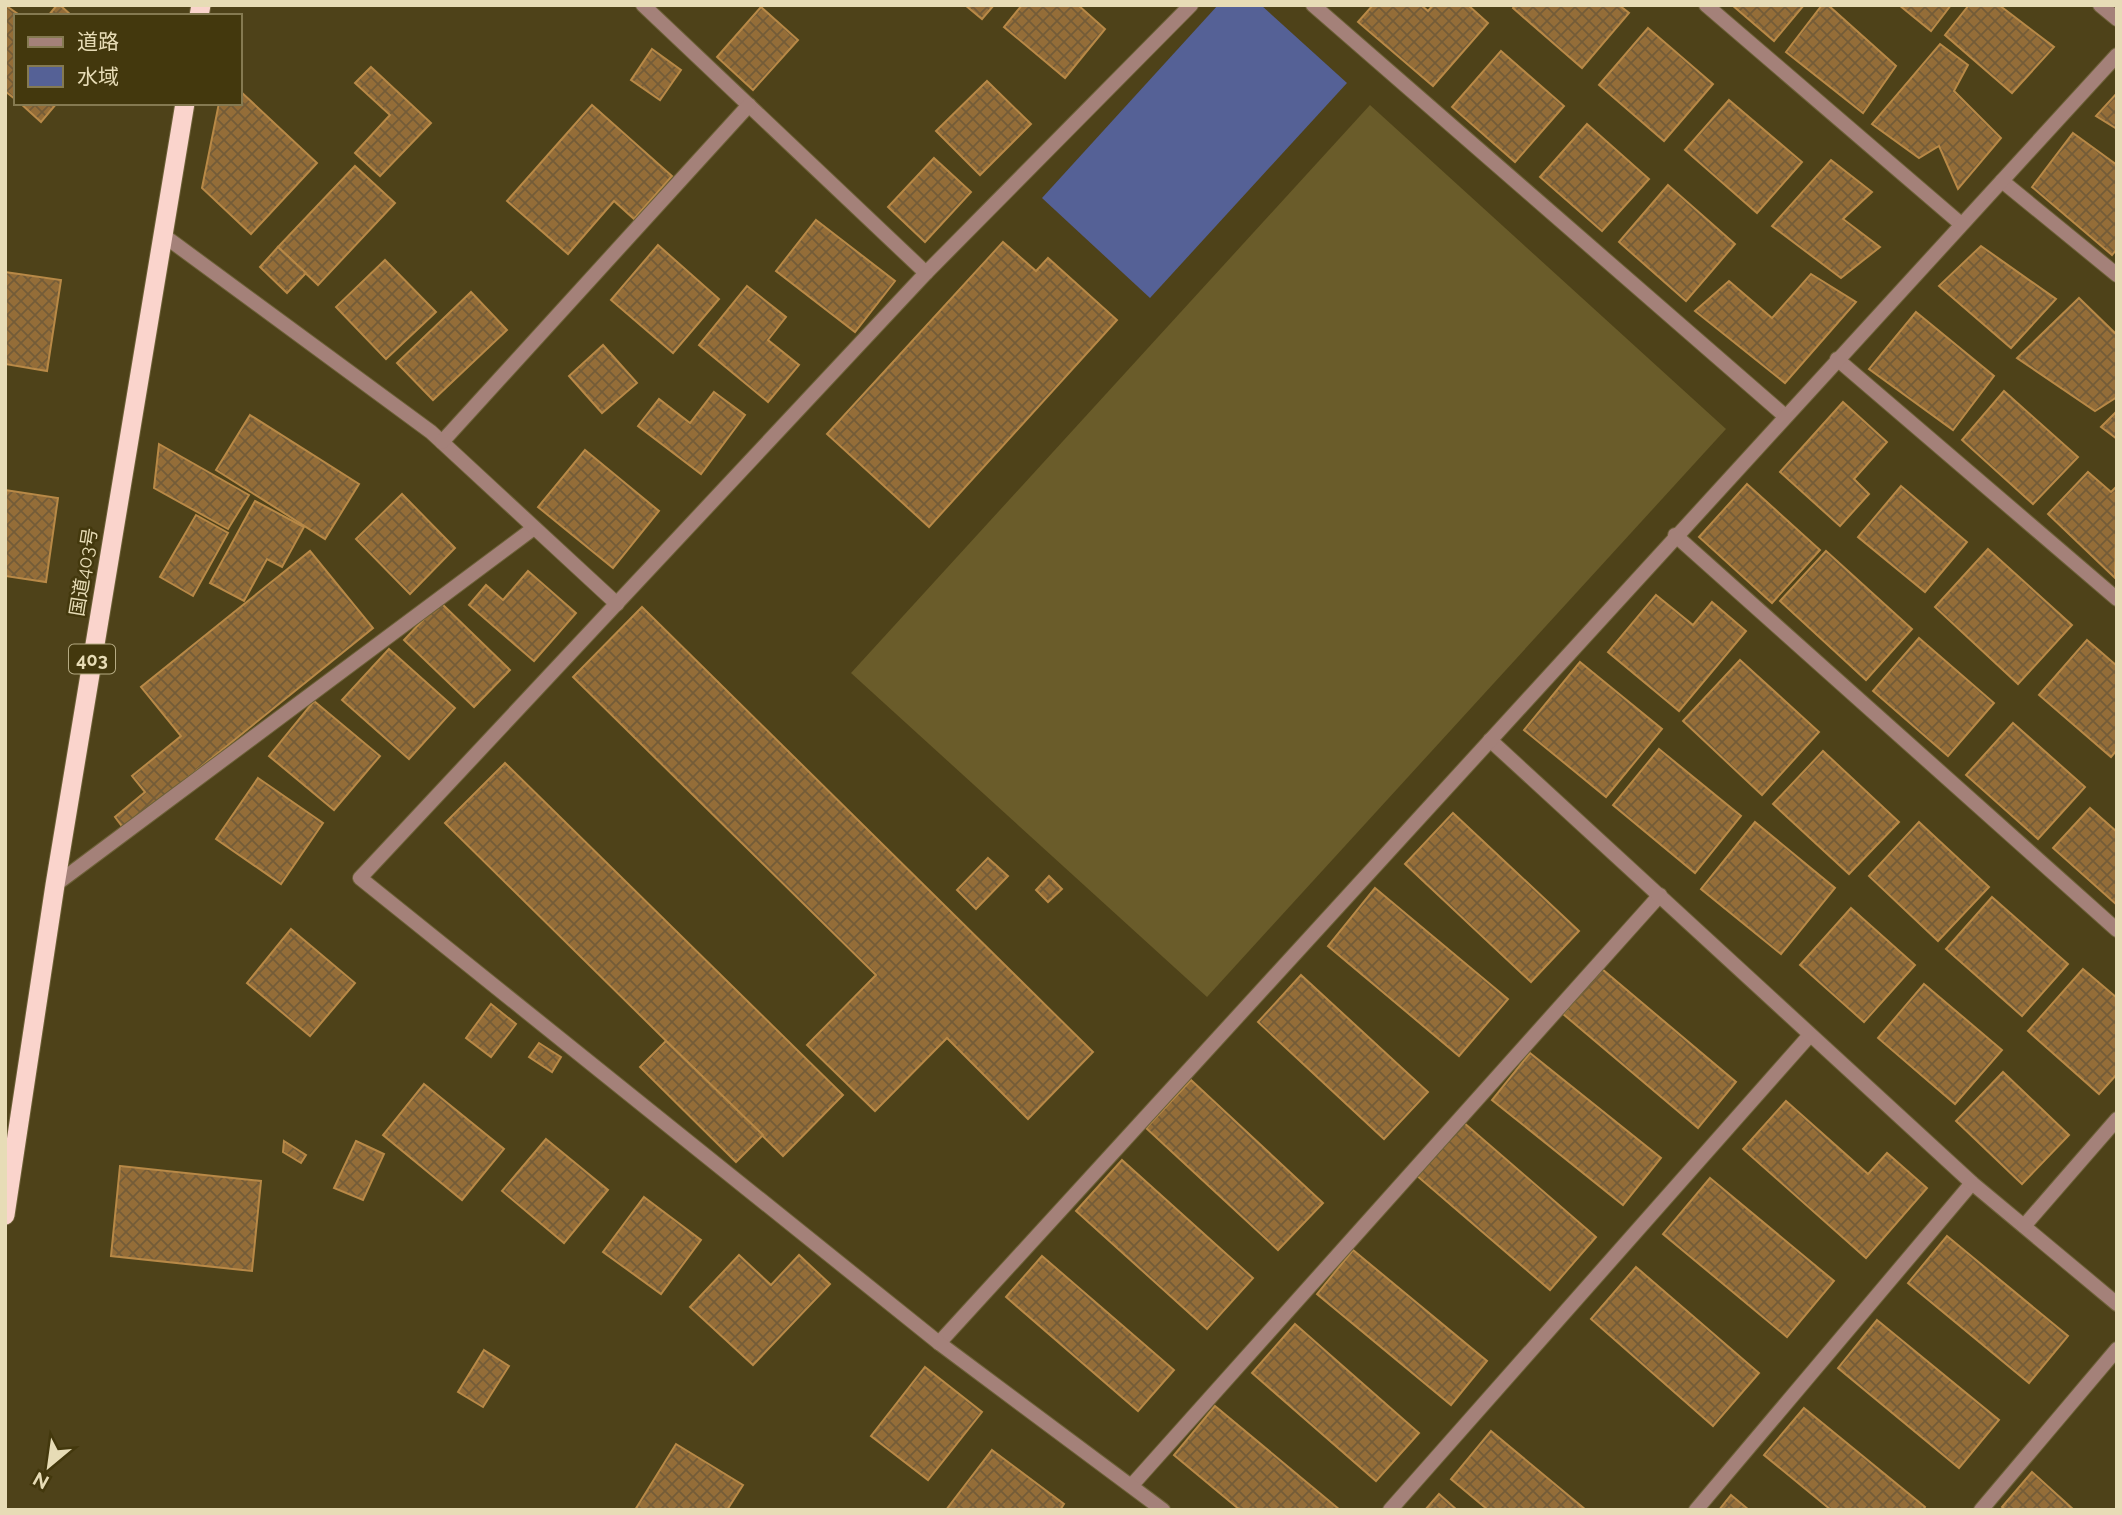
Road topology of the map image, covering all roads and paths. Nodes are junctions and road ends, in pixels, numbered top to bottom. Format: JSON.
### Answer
{"nodes":[{"id":1,"x":643,"y":5,"type":"edge"},
{"id":2,"x":1191,"y":5,"type":"edge"},
{"id":3,"x":1313,"y":5,"type":"edge"},
{"id":4,"x":1706,"y":5,"type":"edge"},
{"id":5,"x":2100,"y":5,"type":"edge"},
{"id":6,"x":2117,"y":19,"type":"edge"},
{"id":7,"x":2117,"y":55,"type":"edge"},
{"id":8,"x":184,"y":105,"type":"edge"},
{"id":9,"x":749,"y":105,"type":"junction"},
{"id":10,"x":2001,"y":181,"type":"junction"},
{"id":11,"x":1961,"y":224,"type":"junction"},
{"id":12,"x":163,"y":235,"type":"junction"},
{"id":13,"x":926,"y":273,"type":"junction"},
{"id":14,"x":2117,"y":275,"type":"edge"},
{"id":15,"x":1837,"y":359,"type":"junction"},
{"id":16,"x":1784,"y":416,"type":"junction"},
{"id":17,"x":442,"y":442,"type":"junction"},
{"id":18,"x":534,"y":528,"type":"junction"},
{"id":19,"x":1675,"y":535,"type":"junction"},
{"id":20,"x":2117,"y":599,"type":"edge"},
{"id":21,"x":617,"y":604,"type":"junction"},
{"id":22,"x":1490,"y":740,"type":"junction"},
{"id":23,"x":55,"y":885,"type":"junction"},
{"id":24,"x":1660,"y":895,"type":"junction"},
{"id":25,"x":2117,"y":930,"type":"edge"},
{"id":26,"x":1810,"y":1035,"type":"junction"},
{"id":27,"x":2117,"y":1119,"type":"edge"},
{"id":28,"x":1972,"y":1183,"type":"junction"},
{"id":29,"x":5,"y":1215,"type":"edge"},
{"id":30,"x":2024,"y":1226,"type":"junction"},
{"id":31,"x":2117,"y":1304,"type":"edge"},
{"id":32,"x":939,"y":1343,"type":"junction"},
{"id":33,"x":2117,"y":1349,"type":"edge"},
{"id":34,"x":1132,"y":1485,"type":"junction"},
{"id":35,"x":1163,"y":1510,"type":"edge"},
{"id":36,"x":1390,"y":1510,"type":"edge"},
{"id":37,"x":1696,"y":1510,"type":"edge"},
{"id":38,"x":1981,"y":1510,"type":"edge"}],
"edges":[{"from":1,"to":9,"type":"street"},
{"from":2,"to":13,"type":"street"},
{"from":3,"to":16,"type":"street"},
{"from":4,"to":11,"type":"street"},
{"from":5,"to":6,"type":"street"},
{"from":7,"to":10,"type":"street"},
{"from":8,"to":12,"type":"highway","name":"国道403号","number":"403"},
{"from":9,"to":13,"type":"street"},
{"from":9,"to":17,"type":"street"},
{"from":10,"to":11,"type":"street"},
{"from":10,"to":14,"type":"street"},
{"from":11,"to":15,"type":"street"},
{"from":12,"to":17,"type":"street"},
{"from":12,"to":23,"type":"highway","name":"国道403号","number":"403"},
{"from":13,"to":21,"type":"street"},
{"from":15,"to":16,"type":"street"},
{"from":15,"to":20,"type":"street"},
{"from":16,"to":19,"type":"street"},
{"from":17,"to":18,"type":"street"},
{"from":18,"to":21,"type":"street"},
{"from":18,"to":23,"type":"street"},
{"from":19,"to":22,"type":"street"},
{"from":19,"to":25,"type":"street"},
{"from":21,"to":32,"type":"street"},
{"from":22,"to":24,"type":"street"},
{"from":22,"to":32,"type":"street"},
{"from":23,"to":29,"type":"highway","name":"国道403号","number":"403"},
{"from":24,"to":26,"type":"street"},
{"from":24,"to":34,"type":"street"},
{"from":26,"to":28,"type":"street"},
{"from":26,"to":36,"type":"street"},
{"from":27,"to":30,"type":"street"},
{"from":28,"to":30,"type":"street"},
{"from":28,"to":37,"type":"street"},
{"from":30,"to":31,"type":"street"},
{"from":32,"to":34,"type":"street"},
{"from":33,"to":38,"type":"street"},
{"from":34,"to":35,"type":"street"}]}
